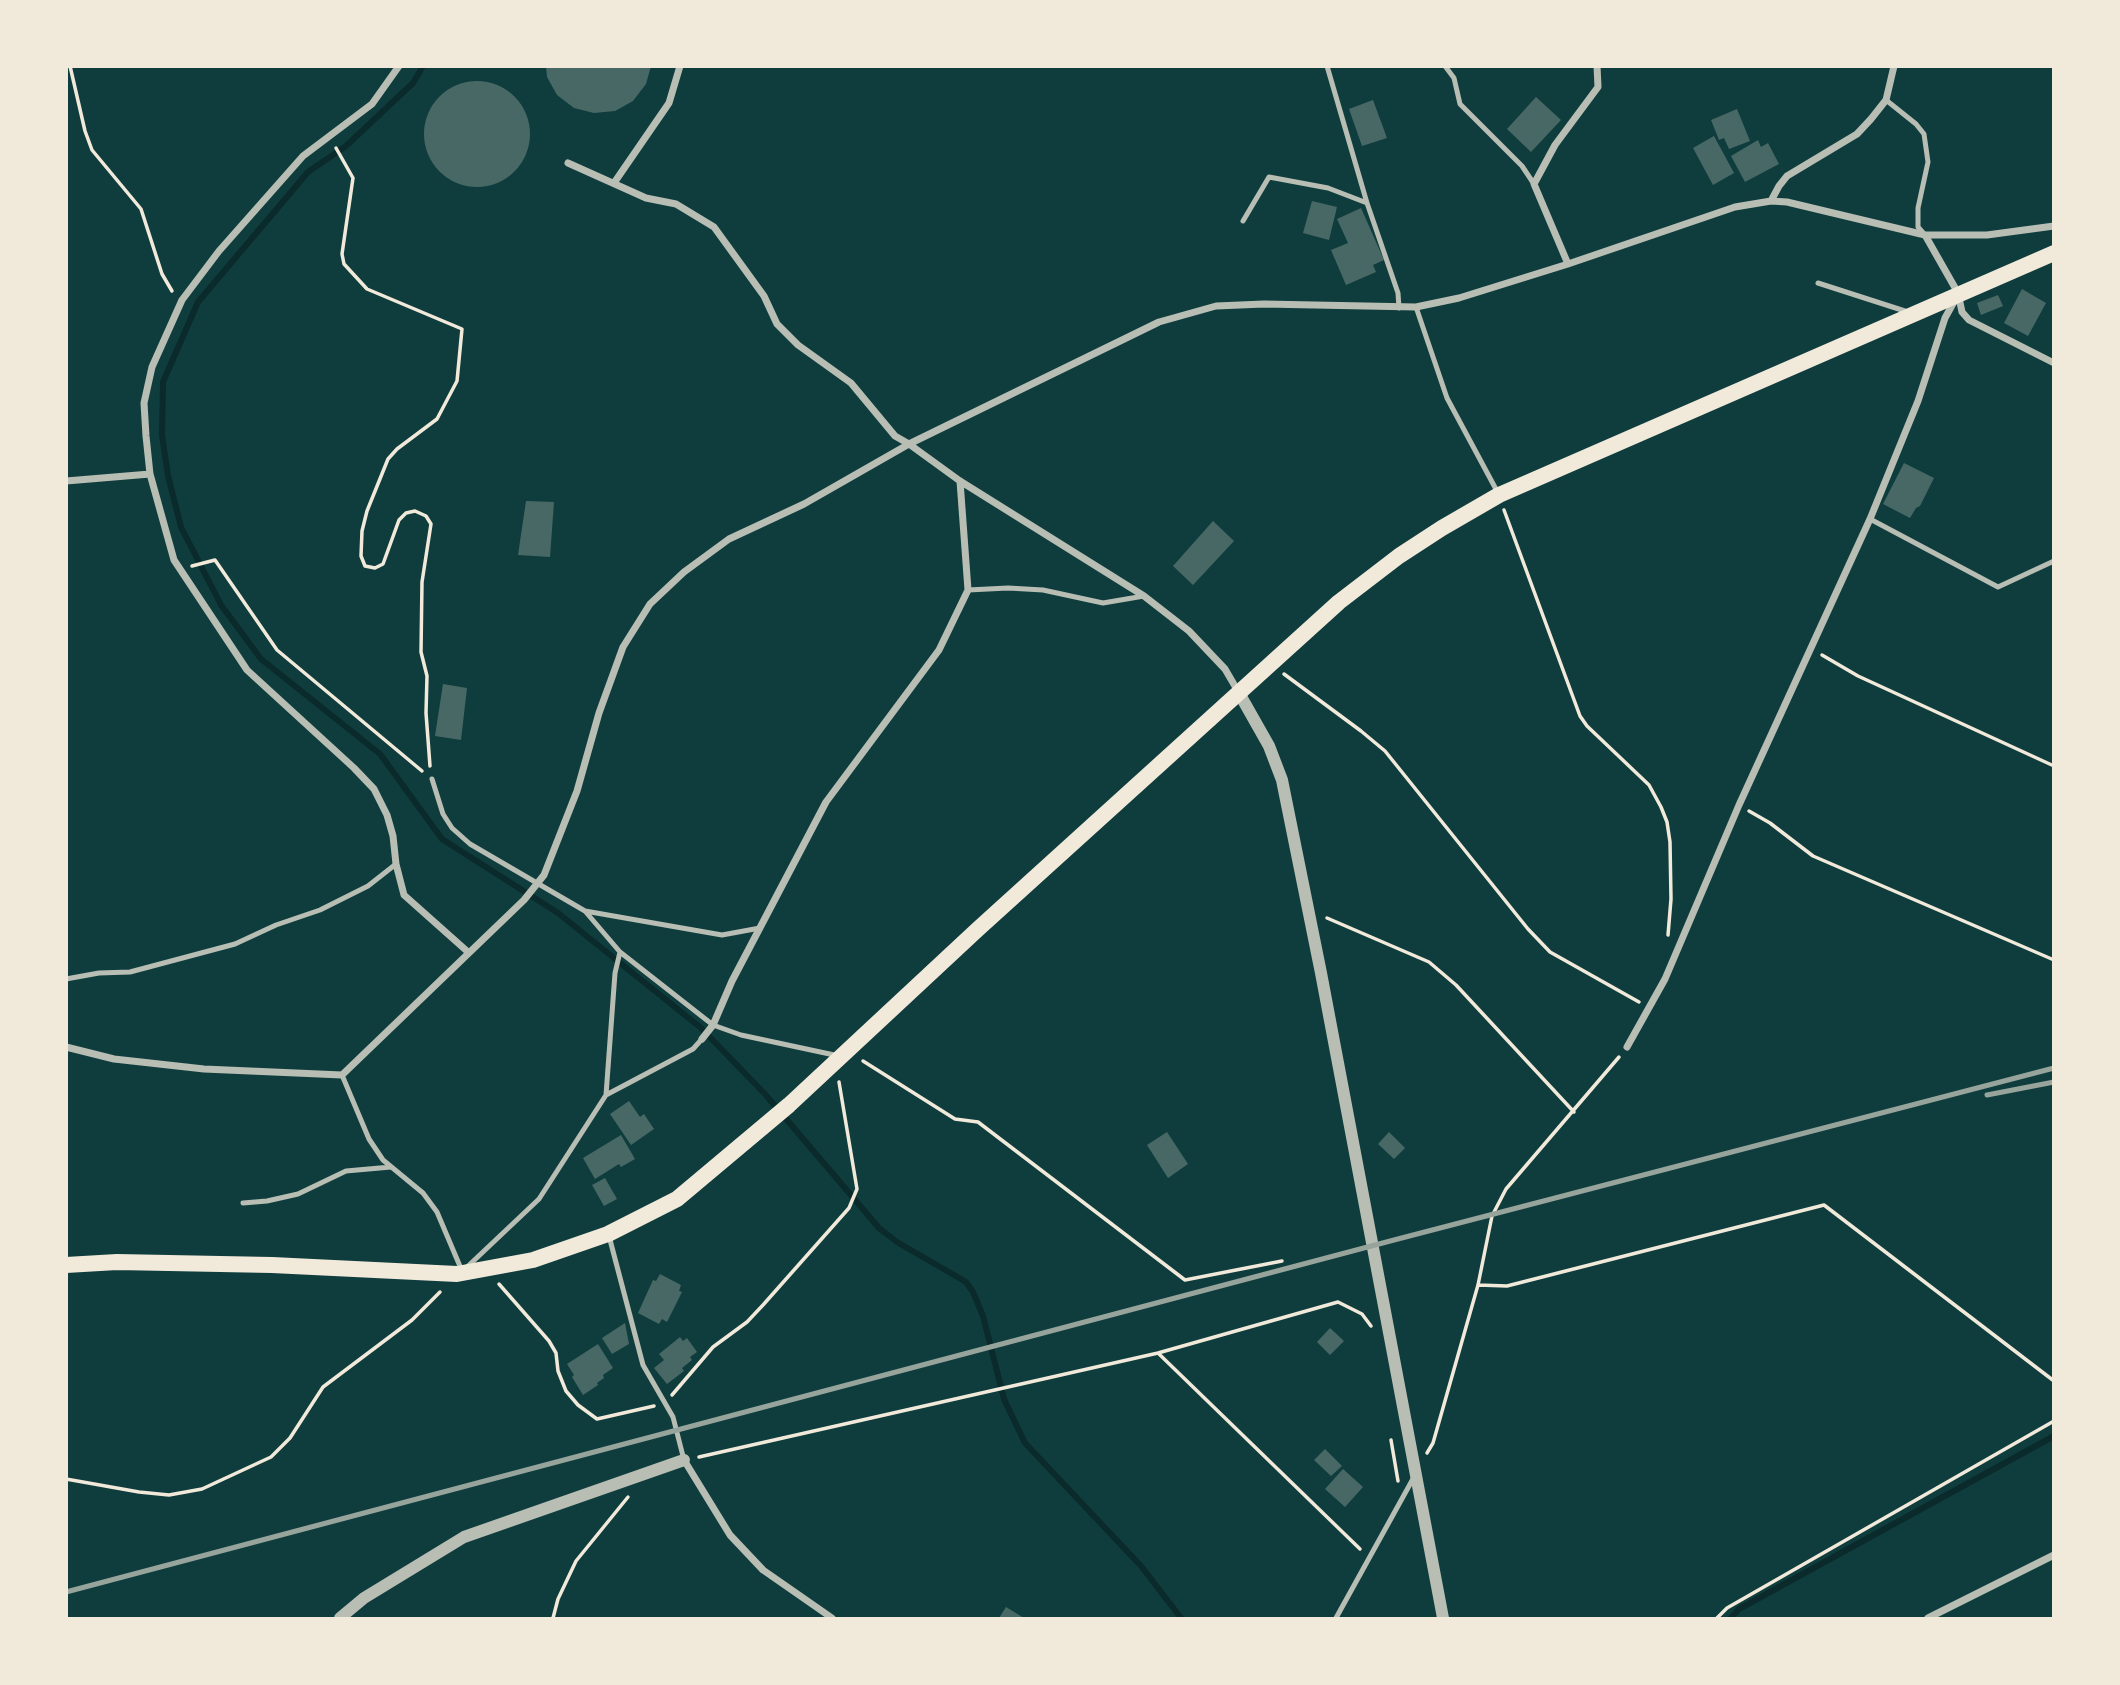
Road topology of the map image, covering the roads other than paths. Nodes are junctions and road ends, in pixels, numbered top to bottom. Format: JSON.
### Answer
{"nodes":[{"id":1,"x":399,"y":66,"type":"edge"},
{"id":2,"x":681,"y":66,"type":"edge"},
{"id":3,"x":1327,"y":66,"type":"edge"},
{"id":4,"x":1445,"y":66,"type":"edge"},
{"id":5,"x":1597,"y":66,"type":"edge"},
{"id":6,"x":1894,"y":66,"type":"edge"},
{"id":7,"x":1886,"y":100,"type":"junction"},
{"id":8,"x":568,"y":163,"type":"dead end"},
{"id":9,"x":614,"y":183,"type":"junction"},
{"id":10,"x":1534,"y":184,"type":"junction"},
{"id":11,"x":1771,"y":201,"type":"junction"},
{"id":12,"x":1367,"y":203,"type":"junction"},
{"id":13,"x":1243,"y":221,"type":"dead end"},
{"id":14,"x":2053,"y":226,"type":"edge"},
{"id":15,"x":1925,"y":235,"type":"junction"},
{"id":16,"x":2053,"y":253,"type":"edge"},
{"id":17,"x":1568,"y":264,"type":"junction"},
{"id":18,"x":1818,"y":283,"type":"dead end"},
{"id":19,"x":1958,"y":293,"type":"junction"},
{"id":20,"x":1416,"y":307,"type":"junction"},
{"id":21,"x":1399,"y":308,"type":"junction"},
{"id":22,"x":1913,"y":314,"type":"junction"},
{"id":23,"x":2053,"y":363,"type":"edge"},
{"id":24,"x":909,"y":444,"type":"junction"},
{"id":25,"x":150,"y":474,"type":"junction"},
{"id":26,"x":66,"y":481,"type":"edge"},
{"id":27,"x":960,"y":481,"type":"junction"},
{"id":28,"x":1499,"y":495,"type":"junction"},
{"id":29,"x":1870,"y":519,"type":"junction"},
{"id":30,"x":2053,"y":561,"type":"edge"},
{"id":31,"x":968,"y":590,"type":"junction"},
{"id":32,"x":1144,"y":596,"type":"junction"},
{"id":33,"x":1239,"y":693,"type":"junction"},
{"id":34,"x":432,"y":779,"type":"road end"},
{"id":35,"x":396,"y":864,"type":"junction"},
{"id":36,"x":538,"y":882,"type":"junction"},
{"id":37,"x":585,"y":911,"type":"junction"},
{"id":38,"x":760,"y":928,"type":"junction"},
{"id":39,"x":468,"y":952,"type":"junction"},
{"id":40,"x":620,"y":952,"type":"junction"},
{"id":41,"x":66,"y":979,"type":"edge"},
{"id":42,"x":712,"y":1027,"type":"junction"},
{"id":43,"x":702,"y":1039,"type":"joint"},
{"id":44,"x":66,"y":1047,"type":"edge"},
{"id":45,"x":1628,"y":1047,"type":"road end"},
{"id":46,"x":841,"y":1056,"type":"junction"},
{"id":47,"x":342,"y":1075,"type":"junction"},
{"id":48,"x":606,"y":1095,"type":"junction"},
{"id":49,"x":391,"y":1167,"type":"junction"},
{"id":50,"x":243,"y":1203,"type":"dead end"},
{"id":51,"x":608,"y":1234,"type":"junction"},
{"id":52,"x":66,"y":1265,"type":"edge"},
{"id":53,"x":460,"y":1273,"type":"junction"},
{"id":54,"x":684,"y":1460,"type":"junction"},
{"id":55,"x":1415,"y":1476,"type":"junction"},
{"id":56,"x":2053,"y":1555,"type":"edge"},
{"id":57,"x":340,"y":1619,"type":"edge"},
{"id":58,"x":832,"y":1619,"type":"edge"},
{"id":59,"x":1336,"y":1619,"type":"edge"},
{"id":60,"x":1443,"y":1619,"type":"edge"},
{"id":61,"x":1928,"y":1619,"type":"edge"}],
"edges":[{"from":1,"to":25,"type":"street"},
{"from":2,"to":9,"type":"street"},
{"from":3,"to":12,"type":"lane"},
{"from":4,"to":10,"type":"lane"},
{"from":5,"to":10,"type":"street"},
{"from":6,"to":7,"type":"street"},
{"from":7,"to":11,"type":"street"},
{"from":7,"to":15,"type":"lane"},
{"from":8,"to":9,"type":"street"},
{"from":9,"to":24,"type":"street"},
{"from":10,"to":17,"type":"street"},
{"from":11,"to":15,"type":"street"},
{"from":11,"to":17,"type":"street"},
{"from":12,"to":13,"type":"lane"},
{"from":12,"to":21,"type":"lane"},
{"from":14,"to":15,"type":"street"},
{"from":15,"to":19,"type":"street"},
{"from":16,"to":19,"type":"main road"},
{"from":17,"to":20,"type":"street"},
{"from":18,"to":22,"type":"lane"},
{"from":19,"to":22,"type":"main road"},
{"from":19,"to":23,"type":"street"},
{"from":19,"to":29,"type":"street"},
{"from":20,"to":21,"type":"street"},
{"from":20,"to":28,"type":"lane"},
{"from":21,"to":24,"type":"street"},
{"from":22,"to":28,"type":"main road"},
{"from":24,"to":27,"type":"street"},
{"from":24,"to":36,"type":"street"},
{"from":25,"to":26,"type":"street"},
{"from":25,"to":35,"type":"street"},
{"from":27,"to":31,"type":"street"},
{"from":27,"to":32,"type":"street"},
{"from":28,"to":33,"type":"main road"},
{"from":29,"to":30,"type":"lane"},
{"from":29,"to":45,"type":"street"},
{"from":31,"to":32,"type":"lane"},
{"from":31,"to":38,"type":"street"},
{"from":32,"to":33,"type":"street"},
{"from":33,"to":46,"type":"main road"},
{"from":33,"to":55,"type":"street"},
{"from":34,"to":36,"type":"lane"},
{"from":35,"to":39,"type":"street"},
{"from":35,"to":41,"type":"lane"},
{"from":36,"to":37,"type":"lane"},
{"from":36,"to":39,"type":"street"},
{"from":37,"to":38,"type":"lane"},
{"from":37,"to":40,"type":"lane"},
{"from":38,"to":42,"type":"street"},
{"from":39,"to":47,"type":"street"},
{"from":40,"to":42,"type":"lane"},
{"from":40,"to":48,"type":"lane"},
{"from":42,"to":43,"type":"street"},
{"from":42,"to":46,"type":"lane"},
{"from":43,"to":48,"type":"lane"},
{"from":44,"to":47,"type":"street"},
{"from":46,"to":51,"type":"main road"},
{"from":47,"to":49,"type":"lane"},
{"from":48,"to":53,"type":"lane"},
{"from":49,"to":50,"type":"lane"},
{"from":49,"to":53,"type":"lane"},
{"from":51,"to":53,"type":"main road"},
{"from":51,"to":54,"type":"lane"},
{"from":52,"to":53,"type":"main road"},
{"from":54,"to":57,"type":"street"},
{"from":54,"to":58,"type":"street"},
{"from":55,"to":59,"type":"lane"},
{"from":55,"to":60,"type":"street"},
{"from":56,"to":61,"type":"street"}]}
